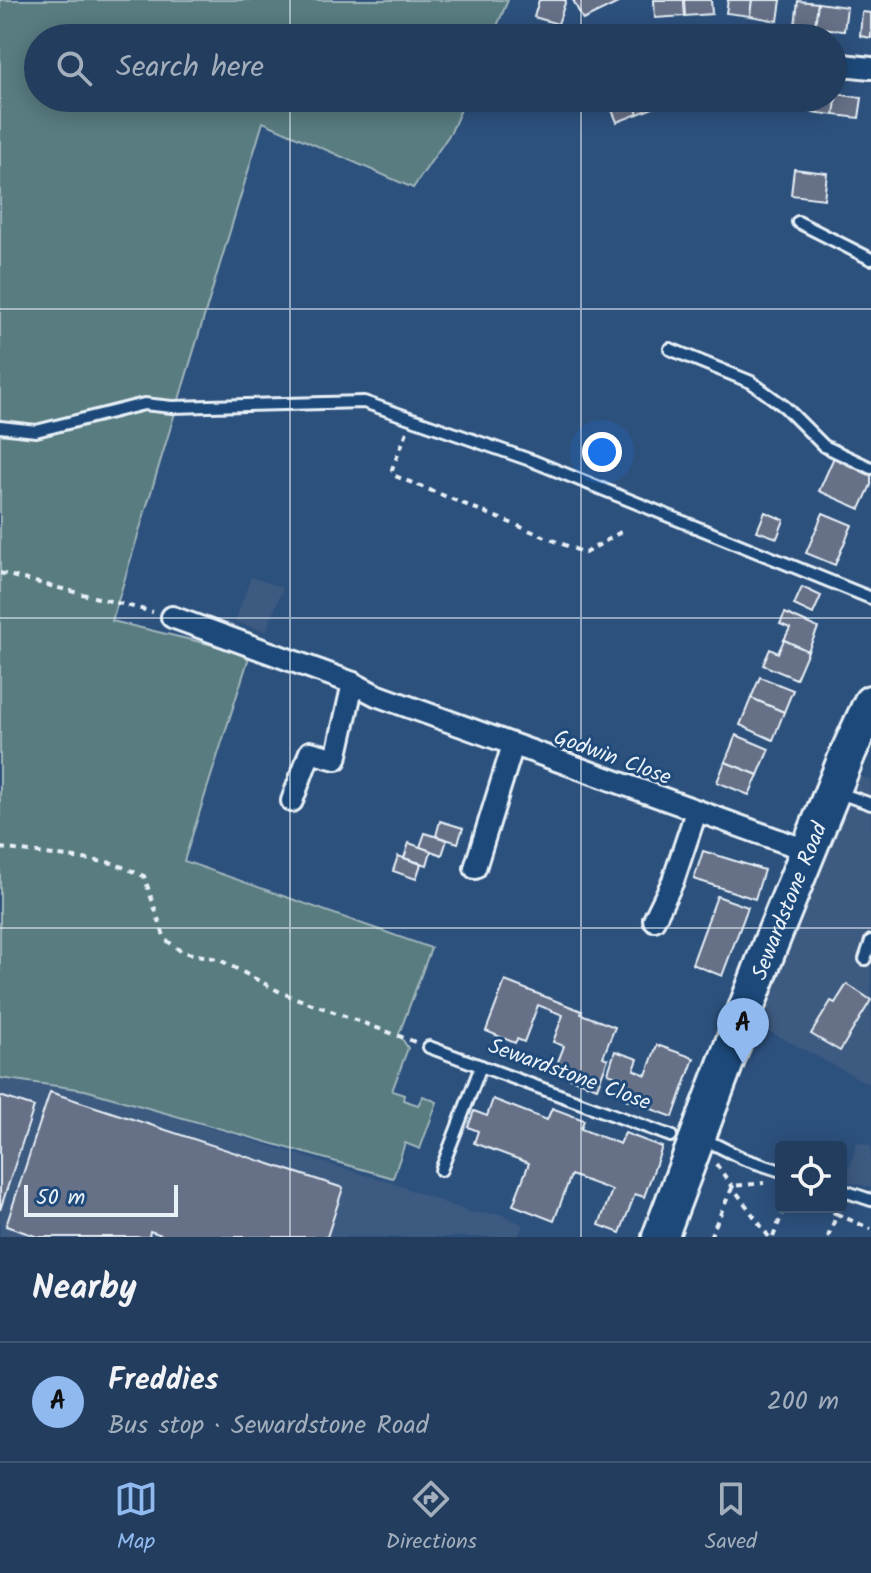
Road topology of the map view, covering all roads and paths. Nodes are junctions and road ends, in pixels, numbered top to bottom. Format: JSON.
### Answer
{"nodes":[{"id":1,"x":847,"y":65,"type":"edge"},
{"id":2,"x":871,"y":68,"type":"edge"},
{"id":3,"x":798,"y":222,"type":"dead end"},
{"id":4,"x":871,"y":259,"type":"edge"},
{"id":5,"x":670,"y":349,"type":"dead end"},
{"id":6,"x":412,"y":419,"type":"junction"},
{"id":7,"x":0,"y":427,"type":"edge"},
{"id":8,"x":871,"y":468,"type":"edge"},
{"id":9,"x":626,"y":529,"type":"dead end"},
{"id":10,"x":0,"y":573,"type":"edge"},
{"id":11,"x":871,"y":598,"type":"edge"},
{"id":12,"x":172,"y":617,"type":"joint"},
{"id":13,"x":353,"y":683,"type":"junction"},
{"id":14,"x":871,"y":703,"type":"edge"},
{"id":15,"x":513,"y":745,"type":"junction"},
{"id":16,"x":859,"y":757,"type":"edge"},
{"id":17,"x":833,"y":791,"type":"junction"},
{"id":18,"x":292,"y":801,"type":"dead end"},
{"id":19,"x":871,"y":804,"type":"edge"},
{"id":20,"x":696,"y":812,"type":"junction"},
{"id":21,"x":0,"y":848,"type":"edge"},
{"id":22,"x":809,"y":851,"type":"junction"},
{"id":23,"x":475,"y":868,"type":"dead end"},
{"id":24,"x":654,"y":920,"type":"dead end"},
{"id":25,"x":871,"y":941,"type":"edge"},
{"id":26,"x":865,"y":959,"type":"dead end"},
{"id":27,"x":429,"y":1047,"type":"joint"},
{"id":28,"x":481,"y":1066,"type":"junction"},
{"id":29,"x":687,"y":1139,"type":"junction"},
{"id":30,"x":775,"y":1169,"type":"edge"},
{"id":31,"x":441,"y":1170,"type":"dead end"},
{"id":32,"x":733,"y":1186,"type":"junction"},
{"id":33,"x":772,"y":1186,"type":"dead end"},
{"id":34,"x":847,"y":1192,"type":"edge"},
{"id":35,"x":871,"y":1200,"type":"edge"},
{"id":36,"x":782,"y":1213,"type":"edge"},
{"id":37,"x":837,"y":1214,"type":"joint"},
{"id":38,"x":871,"y":1229,"type":"edge"},
{"id":39,"x":660,"y":1237,"type":"edge"},
{"id":40,"x":710,"y":1237,"type":"edge"},
{"id":41,"x":771,"y":1237,"type":"edge"},
{"id":42,"x":828,"y":1237,"type":"edge"}],
"edges":[{"from":1,"to":2,"type":"street"},
{"from":3,"to":4,"type":"lane"},
{"from":5,"to":8,"type":"lane"},
{"from":6,"to":7,"type":"lane"},
{"from":6,"to":9,"type":"path"},
{"from":6,"to":11,"type":"lane"},
{"from":10,"to":12,"type":"path"},
{"from":12,"to":13,"type":"street","name":"Godwin Close"},
{"from":13,"to":15,"type":"street","name":"Godwin Close"},
{"from":13,"to":18,"type":"street"},
{"from":14,"to":16,"type":"main road","name":"Sewardstone Road"},
{"from":15,"to":20,"type":"street","name":"Godwin Close"},
{"from":15,"to":23,"type":"street"},
{"from":16,"to":17,"type":"main road","name":"Sewardstone Road"},
{"from":17,"to":19,"type":"lane"},
{"from":17,"to":22,"type":"main road","name":"Sewardstone Road"},
{"from":20,"to":22,"type":"street","name":"Godwin Close"},
{"from":20,"to":24,"type":"street"},
{"from":21,"to":27,"type":"path"},
{"from":22,"to":29,"type":"main road","name":"Sewardstone Road"},
{"from":25,"to":26,"type":"lane"},
{"from":27,"to":28,"type":"lane","name":"Sewardstone Close"},
{"from":28,"to":29,"type":"lane","name":"Sewardstone Close"},
{"from":28,"to":31,"type":"lane"},
{"from":29,"to":30,"type":"lane","name":"Sewardstone Close"},
{"from":29,"to":32,"type":"path"},
{"from":29,"to":39,"type":"main road","name":"Sewardstone Road"},
{"from":32,"to":33,"type":"path"},
{"from":32,"to":40,"type":"path"},
{"from":32,"to":41,"type":"path"},
{"from":34,"to":35,"type":"lane"},
{"from":36,"to":41,"type":"path"},
{"from":37,"to":38,"type":"path"},
{"from":37,"to":42,"type":"path"}]}
